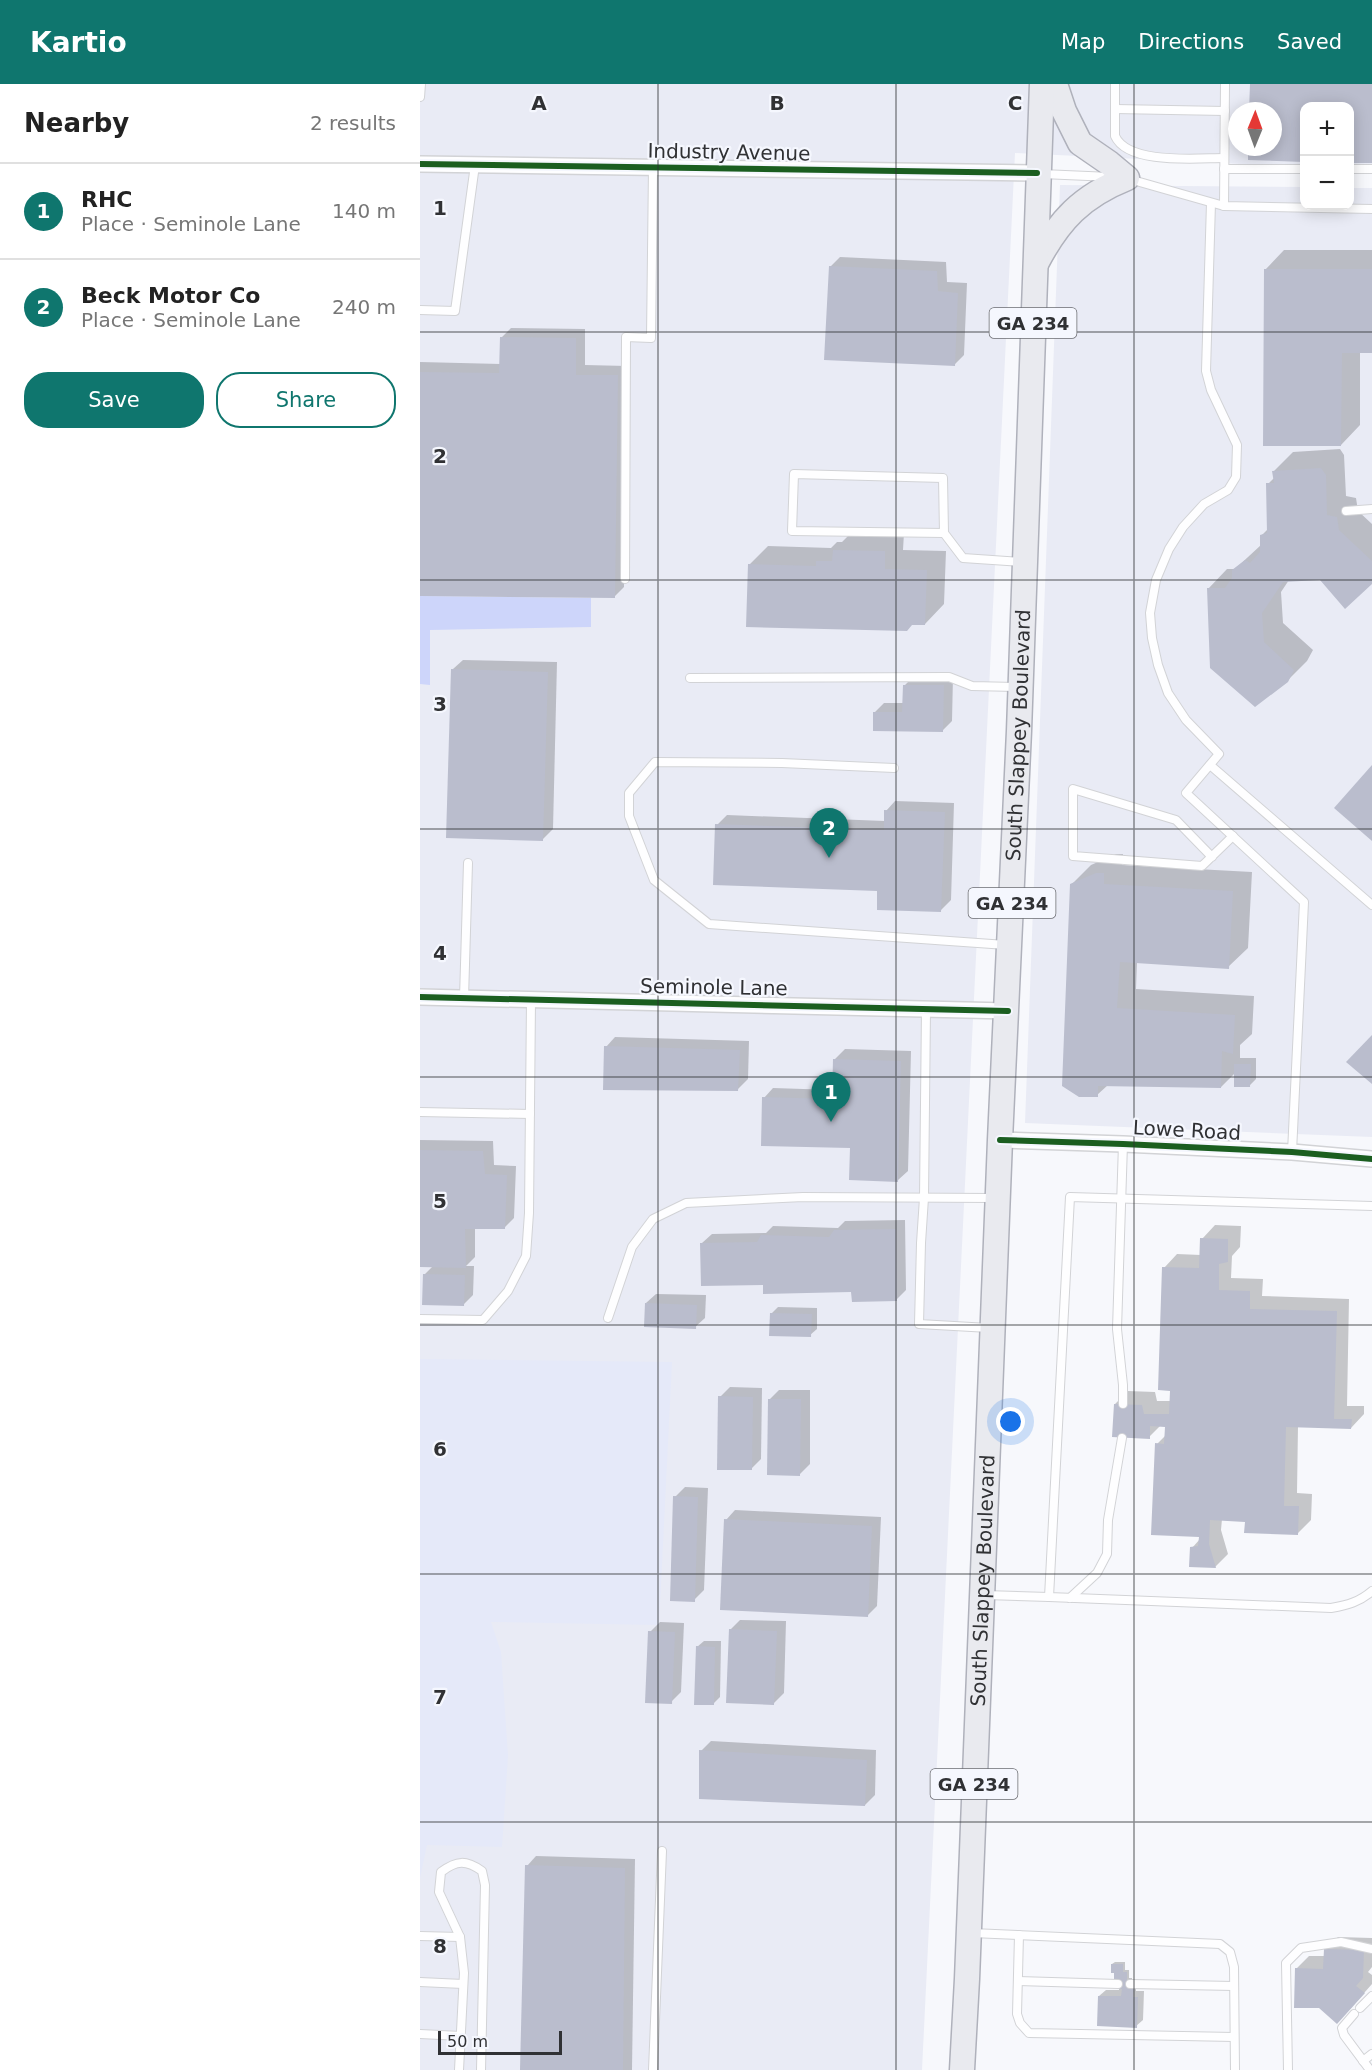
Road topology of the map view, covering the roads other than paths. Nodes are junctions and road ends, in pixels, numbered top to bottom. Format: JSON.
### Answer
{"nodes":[{"id":1,"x":421,"y":84,"type":"edge"},
{"id":2,"x":1042,"y":84,"type":"edge"},
{"id":3,"x":1055,"y":84,"type":"edge"},
{"id":4,"x":1115,"y":84,"type":"edge"},
{"id":5,"x":1225,"y":84,"type":"edge"},
{"id":6,"x":420,"y":97,"type":"edge"},
{"id":7,"x":1115,"y":109,"type":"junction"},
{"id":8,"x":1225,"y":111,"type":"junction"},
{"id":9,"x":1224,"y":158,"type":"junction"},
{"id":10,"x":420,"y":164,"type":"edge"},
{"id":11,"x":476,"y":165,"type":"junction"},
{"id":12,"x":653,"y":167,"type":"junction"},
{"id":13,"x":1224,"y":169,"type":"junction"},
{"id":14,"x":1300,"y":169,"type":"edge"},
{"id":15,"x":1354,"y":169,"type":"edge"},
{"id":16,"x":1372,"y":169,"type":"edge"},
{"id":17,"x":1037,"y":173,"type":"junction"},
{"id":18,"x":1127,"y":178,"type":"junction"},
{"id":19,"x":1211,"y":203,"type":"junction"},
{"id":20,"x":1224,"y":206,"type":"junction"},
{"id":21,"x":1372,"y":209,"type":"edge"},
{"id":22,"x":1034,"y":266,"type":"junction"},
{"id":23,"x":420,"y":310,"type":"edge"},
{"id":24,"x":1372,"y":508,"type":"edge"},
{"id":25,"x":1346,"y":511,"type":"dead end"},
{"id":26,"x":944,"y":533,"type":"junction"},
{"id":27,"x":1025,"y":562,"type":"junction"},
{"id":28,"x":625,"y":579,"type":"dead end"},
{"id":29,"x":690,"y":678,"type":"dead end"},
{"id":30,"x":1021,"y":688,"type":"junction"},
{"id":31,"x":1210,"y":765,"type":"junction"},
{"id":32,"x":894,"y":768,"type":"dead end"},
{"id":33,"x":1233,"y":836,"type":"junction"},
{"id":34,"x":1212,"y":857,"type":"junction"},
{"id":35,"x":468,"y":863,"type":"dead end"},
{"id":36,"x":1372,"y":905,"type":"edge"},
{"id":37,"x":1010,"y":945,"type":"junction"},
{"id":38,"x":420,"y":997,"type":"edge"},
{"id":39,"x":464,"y":998,"type":"junction"},
{"id":40,"x":531,"y":1000,"type":"junction"},
{"id":41,"x":926,"y":1009,"type":"junction"},
{"id":42,"x":1008,"y":1011,"type":"junction"},
{"id":43,"x":420,"y":1112,"type":"edge"},
{"id":44,"x":530,"y":1114,"type":"junction"},
{"id":45,"x":1000,"y":1140,"type":"junction"},
{"id":46,"x":1123,"y":1144,"type":"junction"},
{"id":47,"x":1292,"y":1152,"type":"junction"},
{"id":48,"x":1372,"y":1159,"type":"edge"},
{"id":49,"x":924,"y":1198,"type":"junction"},
{"id":50,"x":998,"y":1198,"type":"junction"},
{"id":51,"x":1122,"y":1199,"type":"junction"},
{"id":52,"x":1372,"y":1206,"type":"edge"},
{"id":53,"x":608,"y":1318,"type":"dead end"},
{"id":54,"x":420,"y":1319,"type":"edge"},
{"id":55,"x":993,"y":1328,"type":"junction"},
{"id":56,"x":1123,"y":1404,"type":"dead end"},
{"id":57,"x":1122,"y":1438,"type":"dead end"},
{"id":58,"x":1372,"y":1591,"type":"edge"},
{"id":59,"x":983,"y":1594,"type":"junction"},
{"id":60,"x":1049,"y":1597,"type":"junction"},
{"id":61,"x":1070,"y":1598,"type":"junction"},
{"id":62,"x":662,"y":1851,"type":"dead end"},
{"id":63,"x":968,"y":1933,"type":"junction"},
{"id":64,"x":1019,"y":1935,"type":"junction"},
{"id":65,"x":420,"y":1936,"type":"edge"},
{"id":66,"x":460,"y":1937,"type":"junction"},
{"id":67,"x":1372,"y":1949,"type":"edge"},
{"id":68,"x":1018,"y":1981,"type":"junction"},
{"id":69,"x":420,"y":1982,"type":"edge"},
{"id":70,"x":463,"y":1984,"type":"junction"},
{"id":71,"x":1118,"y":1984,"type":"dead end"},
{"id":72,"x":1130,"y":1984,"type":"dead end"},
{"id":73,"x":1234,"y":1986,"type":"junction"},
{"id":74,"x":1372,"y":1996,"type":"edge"},
{"id":75,"x":1360,"y":2007,"type":"dead end"},
{"id":76,"x":1354,"y":2014,"type":"dead end"},
{"id":77,"x":420,"y":2034,"type":"edge"},
{"id":78,"x":461,"y":2036,"type":"junction"},
{"id":79,"x":1234,"y":2037,"type":"junction"},
{"id":80,"x":1372,"y":2054,"type":"edge"},
{"id":81,"x":1364,"y":2061,"type":"junction"},
{"id":82,"x":459,"y":2070,"type":"edge"},
{"id":83,"x":481,"y":2070,"type":"edge"},
{"id":84,"x":653,"y":2070,"type":"edge"},
{"id":85,"x":962,"y":2070,"type":"edge"},
{"id":86,"x":1235,"y":2070,"type":"edge"},
{"id":87,"x":1288,"y":2070,"type":"edge"},
{"id":88,"x":1370,"y":2070,"type":"edge"}],
"edges":[{"from":1,"to":6,"type":"lane"},
{"from":2,"to":17,"type":"main road","name":"South Slappey Boulevard","number":"GA 234"},
{"from":3,"to":18,"type":"main road"},
{"from":4,"to":7,"type":"lane"},
{"from":5,"to":8,"type":"lane"},
{"from":7,"to":8,"type":"lane"},
{"from":7,"to":9,"type":"lane"},
{"from":8,"to":9,"type":"lane"},
{"from":9,"to":13,"type":"lane"},
{"from":10,"to":11,"type":"street","name":"Industry Avenue"},
{"from":11,"to":12,"type":"street","name":"Industry Avenue"},
{"from":11,"to":23,"type":"lane"},
{"from":12,"to":17,"type":"street","name":"Industry Avenue"},
{"from":12,"to":28,"type":"lane"},
{"from":13,"to":14,"type":"lane"},
{"from":13,"to":20,"type":"lane"},
{"from":15,"to":16,"type":"lane"},
{"from":17,"to":18,"type":"lane"},
{"from":17,"to":22,"type":"main road","name":"South Slappey Boulevard","number":"GA 234"},
{"from":18,"to":19,"type":"lane"},
{"from":18,"to":22,"type":"main road"},
{"from":19,"to":20,"type":"lane"},
{"from":19,"to":31,"type":"lane"},
{"from":20,"to":21,"type":"lane"},
{"from":22,"to":27,"type":"main road","name":"South Slappey Boulevard","number":"GA 234"},
{"from":24,"to":25,"type":"lane"},
{"from":26,"to":26,"type":"lane"},
{"from":26,"to":27,"type":"lane"},
{"from":27,"to":30,"type":"main road","name":"South Slappey Boulevard","number":"GA 234"},
{"from":29,"to":30,"type":"lane"},
{"from":30,"to":37,"type":"main road","name":"South Slappey Boulevard","number":"GA 234"},
{"from":31,"to":33,"type":"lane"},
{"from":31,"to":36,"type":"lane"},
{"from":32,"to":37,"type":"lane"},
{"from":33,"to":34,"type":"lane"},
{"from":33,"to":47,"type":"lane"},
{"from":34,"to":34,"type":"lane"},
{"from":35,"to":39,"type":"lane"},
{"from":37,"to":42,"type":"main road","name":"South Slappey Boulevard","number":"GA 234"},
{"from":38,"to":39,"type":"street","name":"Seminole Lane"},
{"from":39,"to":40,"type":"street","name":"Seminole Lane"},
{"from":40,"to":41,"type":"street","name":"Seminole Lane"},
{"from":40,"to":44,"type":"lane"},
{"from":41,"to":42,"type":"street","name":"Seminole Lane"},
{"from":41,"to":49,"type":"lane"},
{"from":42,"to":45,"type":"main road","name":"South Slappey Boulevard","number":"GA 234"},
{"from":43,"to":44,"type":"lane"},
{"from":44,"to":54,"type":"lane"},
{"from":45,"to":46,"type":"street","name":"Lowe Road"},
{"from":45,"to":50,"type":"main road","name":"South Slappey Boulevard","number":"GA 234"},
{"from":46,"to":47,"type":"street","name":"Lowe Road"},
{"from":46,"to":51,"type":"lane"},
{"from":47,"to":48,"type":"street","name":"Lowe Road"},
{"from":49,"to":50,"type":"lane"},
{"from":49,"to":53,"type":"lane"},
{"from":49,"to":55,"type":"lane"},
{"from":50,"to":55,"type":"main road","name":"South Slappey Boulevard","number":"GA 234"},
{"from":51,"to":52,"type":"lane"},
{"from":51,"to":56,"type":"lane"},
{"from":51,"to":60,"type":"lane"},
{"from":55,"to":59,"type":"main road","name":"South Slappey Boulevard","number":"GA 234"},
{"from":57,"to":61,"type":"lane"},
{"from":58,"to":61,"type":"lane"},
{"from":59,"to":60,"type":"lane"},
{"from":59,"to":63,"type":"main road","name":"South Slappey Boulevard","number":"GA 234"},
{"from":60,"to":61,"type":"lane"},
{"from":62,"to":84,"type":"lane"},
{"from":63,"to":64,"type":"lane"},
{"from":63,"to":85,"type":"main road","name":"South Slappey Boulevard","number":"GA 234"},
{"from":64,"to":68,"type":"lane"},
{"from":64,"to":73,"type":"lane"},
{"from":65,"to":66,"type":"lane"},
{"from":66,"to":70,"type":"lane"},
{"from":66,"to":83,"type":"lane"},
{"from":67,"to":87,"type":"lane"},
{"from":68,"to":71,"type":"lane"},
{"from":68,"to":79,"type":"lane"},
{"from":69,"to":70,"type":"lane"},
{"from":70,"to":78,"type":"lane"},
{"from":72,"to":73,"type":"lane"},
{"from":73,"to":79,"type":"lane"},
{"from":74,"to":75,"type":"lane"},
{"from":76,"to":81,"type":"lane"},
{"from":77,"to":78,"type":"lane"},
{"from":78,"to":82,"type":"lane"},
{"from":79,"to":86,"type":"lane"},
{"from":80,"to":81,"type":"lane"},
{"from":81,"to":88,"type":"lane"}]}
